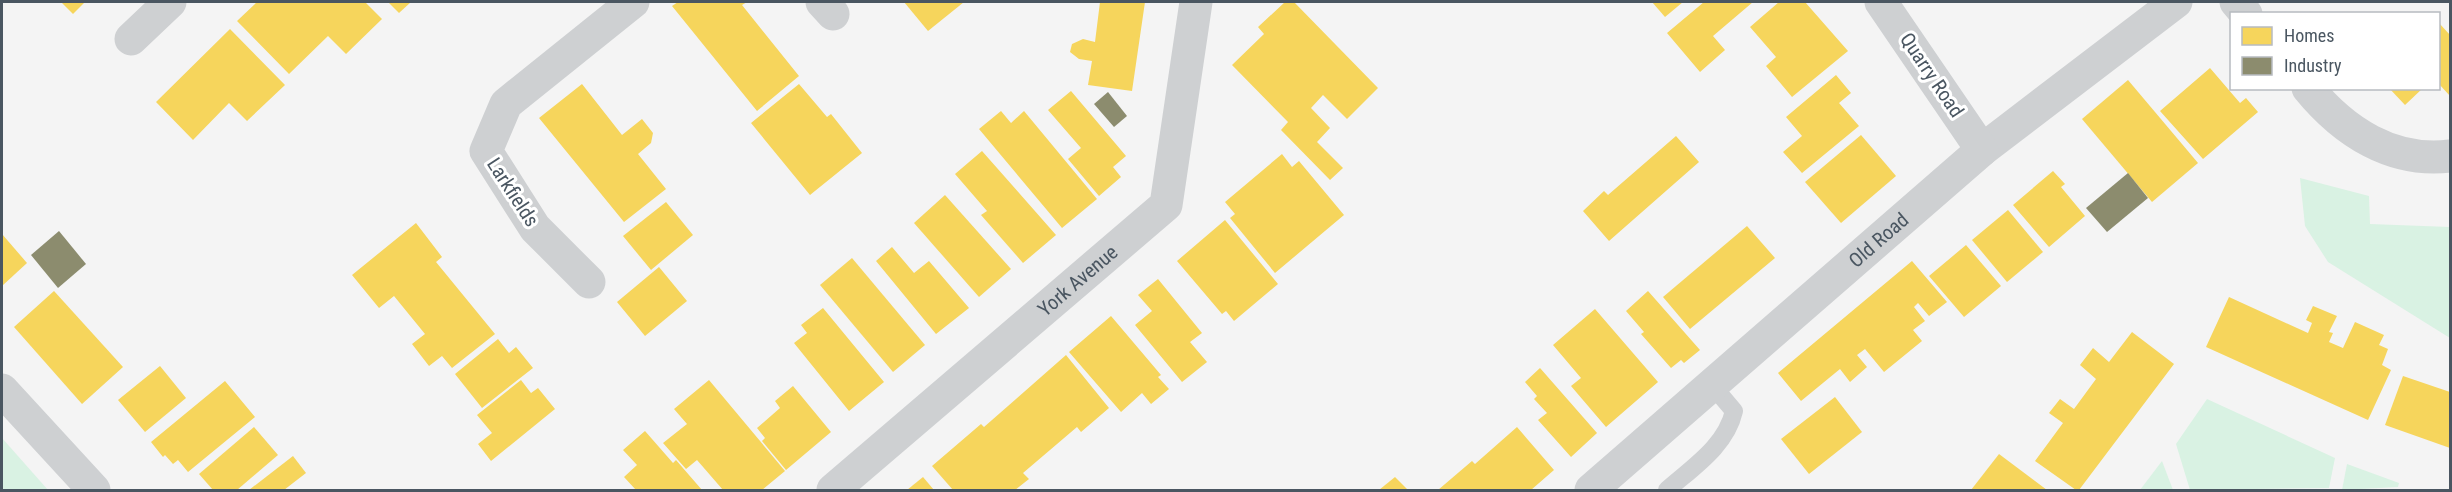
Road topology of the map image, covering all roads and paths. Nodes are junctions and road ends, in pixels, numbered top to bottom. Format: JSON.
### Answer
{"nodes":[{"id":1,"x":170,"y":2,"type":"edge"},
{"id":2,"x":633,"y":2,"type":"edge"},
{"id":3,"x":1196,"y":2,"type":"edge"},
{"id":4,"x":1881,"y":2,"type":"edge"},
{"id":5,"x":2176,"y":2,"type":"edge"},
{"id":6,"x":131,"y":39,"type":"dead end"},
{"id":7,"x":2310,"y":90,"type":"edge"},
{"id":8,"x":1982,"y":150,"type":"junction"},
{"id":9,"x":2451,"y":156,"type":"edge"},
{"id":10,"x":589,"y":282,"type":"dead end"},
{"id":11,"x":1712,"y":385,"type":"junction"},
{"id":12,"x":2,"y":390,"type":"edge"},
{"id":13,"x":94,"y":490,"type":"edge"},
{"id":14,"x":833,"y":490,"type":"edge"},
{"id":15,"x":1592,"y":490,"type":"edge"},
{"id":16,"x":1667,"y":490,"type":"edge"}],
"edges":[{"from":1,"to":6,"type":"street"},
{"from":2,"to":10,"type":"street","name":"Larkfields"},
{"from":3,"to":14,"type":"street","name":"York Avenue"},
{"from":4,"to":8,"type":"street","name":"Quarry Road"},
{"from":5,"to":8,"type":"street","name":"Old Road"},
{"from":7,"to":9,"type":"street"},
{"from":8,"to":11,"type":"street","name":"Old Road"},
{"from":11,"to":15,"type":"street","name":"Old Road"},
{"from":11,"to":16,"type":"lane"},
{"from":12,"to":13,"type":"street"}]}
